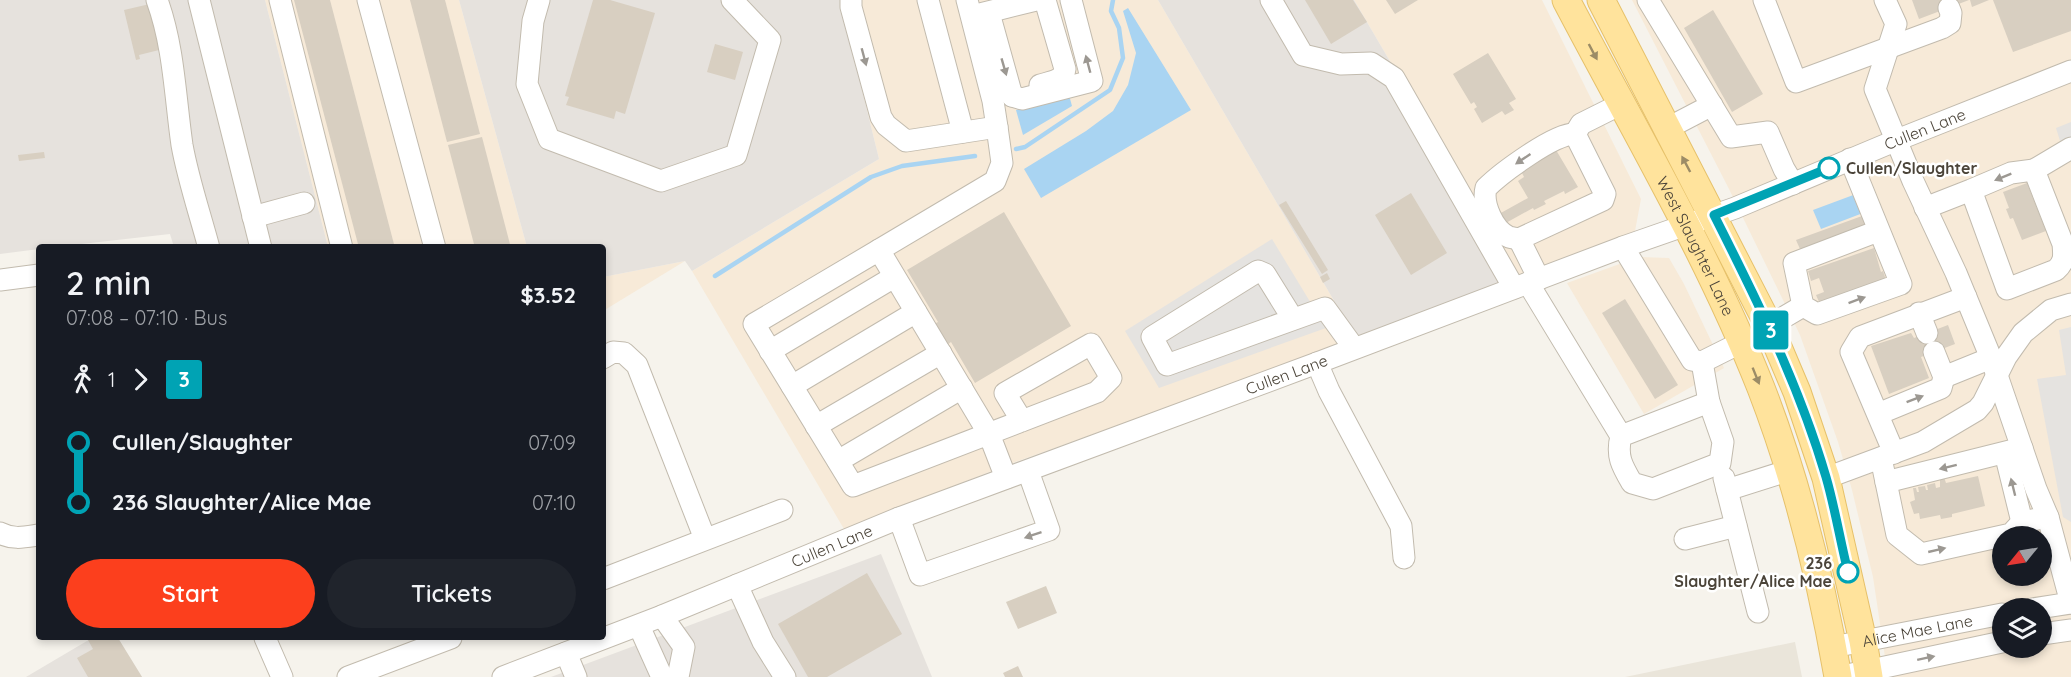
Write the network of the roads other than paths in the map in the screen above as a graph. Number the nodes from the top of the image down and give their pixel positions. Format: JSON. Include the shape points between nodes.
{"nodes":[{"id":1,"x":157,"y":0,"type":"edge"},
{"id":2,"x":199,"y":0,"type":"edge"},
{"id":3,"x":280,"y":0,"type":"edge"},
{"id":4,"x":368,"y":0,"type":"edge"},
{"id":5,"x":539,"y":0,"type":"edge"},
{"id":6,"x":732,"y":0,"type":"edge"},
{"id":7,"x":851,"y":0,"type":"edge"},
{"id":8,"x":928,"y":0,"type":"edge"},
{"id":9,"x":1036,"y":0,"type":"edge"},
{"id":10,"x":1045,"y":0,"type":"edge"},
{"id":11,"x":1071,"y":0,"type":"edge"},
{"id":12,"x":1271,"y":0,"type":"edge"},
{"id":13,"x":1566,"y":0,"type":"edge"},
{"id":14,"x":1601,"y":0,"type":"edge"},
{"id":15,"x":1648,"y":0,"type":"edge"},
{"id":16,"x":1764,"y":0,"type":"edge"},
{"id":17,"x":1885,"y":0,"type":"edge"},
{"id":18,"x":1949,"y":8,"type":"dead end"},
{"id":19,"x":976,"y":10,"type":"edge"},
{"id":20,"x":996,"y":38,"type":"junction"},
{"id":21,"x":1888,"y":50,"type":"junction"},
{"id":22,"x":981,"y":55,"type":"junction"},
{"id":23,"x":2071,"y":71,"type":"edge"},
{"id":24,"x":1002,"y":99,"type":"junction"},
{"id":25,"x":1621,"y":104,"type":"junction"},
{"id":26,"x":1712,"y":105,"type":"junction"},
{"id":27,"x":997,"y":127,"type":"junction"},
{"id":28,"x":1668,"y":128,"type":"junction"},
{"id":29,"x":963,"y":132,"type":"junction"},
{"id":30,"x":1575,"y":134,"type":"junction"},
{"id":31,"x":1897,"y":140,"type":"junction"},
{"id":32,"x":2071,"y":148,"type":"edge"},
{"id":33,"x":1850,"y":159,"type":"junction"},
{"id":34,"x":2031,"y":171,"type":"junction"},
{"id":35,"x":1793,"y":184,"type":"junction"},
{"id":36,"x":1971,"y":190,"type":"junction"},
{"id":37,"x":304,"y":203,"type":"dead end"},
{"id":38,"x":1925,"y":208,"type":"junction"},
{"id":39,"x":1714,"y":215,"type":"junction"},
{"id":40,"x":253,"y":217,"type":"junction"},
{"id":41,"x":1685,"y":225,"type":"junction"},
{"id":42,"x":1878,"y":231,"type":"junction"},
{"id":43,"x":1519,"y":238,"type":"junction"},
{"id":44,"x":208,"y":244,"type":"edge"},
{"id":45,"x":260,"y":244,"type":"edge"},
{"id":46,"x":341,"y":244,"type":"edge"},
{"id":47,"x":434,"y":244,"type":"edge"},
{"id":48,"x":1623,"y":247,"type":"junction"},
{"id":49,"x":879,"y":250,"type":"junction"},
{"id":50,"x":36,"y":275,"type":"edge"},
{"id":51,"x":894,"y":277,"type":"junction"},
{"id":52,"x":0,"y":280,"type":"edge"},
{"id":53,"x":1527,"y":283,"type":"junction"},
{"id":54,"x":1966,"y":297,"type":"junction"},
{"id":55,"x":2071,"y":304,"type":"edge"},
{"id":56,"x":1803,"y":306,"type":"junction"},
{"id":57,"x":916,"y":312,"type":"junction"},
{"id":58,"x":1293,"y":320,"type":"junction"},
{"id":59,"x":1769,"y":326,"type":"junction"},
{"id":60,"x":1927,"y":333,"type":"junction"},
{"id":61,"x":1742,"y":342,"type":"junction"},
{"id":62,"x":1354,"y":348,"type":"junction"},
{"id":63,"x":770,"y":351,"type":"junction"},
{"id":64,"x":940,"y":353,"type":"junction"},
{"id":65,"x":606,"y":356,"type":"edge"},
{"id":66,"x":1702,"y":362,"type":"junction"},
{"id":67,"x":1317,"y":363,"type":"junction"},
{"id":68,"x":1994,"y":367,"type":"junction"},
{"id":69,"x":1944,"y":377,"type":"junction"},
{"id":70,"x":792,"y":386,"type":"junction"},
{"id":71,"x":962,"y":388,"type":"junction"},
{"id":72,"x":1709,"y":402,"type":"junction"},
{"id":73,"x":1878,"y":414,"type":"junction"},
{"id":74,"x":1022,"y":421,"type":"junction"},
{"id":75,"x":816,"y":426,"type":"junction"},
{"id":76,"x":989,"y":434,"type":"junction"},
{"id":77,"x":1620,"y":436,"type":"junction"},
{"id":78,"x":2013,"y":450,"type":"junction"},
{"id":79,"x":1888,"y":455,"type":"junction"},
{"id":80,"x":838,"y":461,"type":"junction"},
{"id":81,"x":1720,"y":463,"type":"junction"},
{"id":82,"x":1790,"y":470,"type":"junction"},
{"id":83,"x":1028,"y":471,"type":"junction"},
{"id":84,"x":1006,"y":478,"type":"junction"},
{"id":85,"x":1826,"y":478,"type":"junction"},
{"id":86,"x":1886,"y":482,"type":"junction"},
{"id":87,"x":1726,"y":490,"type":"junction"},
{"id":88,"x":782,"y":510,"type":"dead end"},
{"id":89,"x":2048,"y":517,"type":"junction"},
{"id":90,"x":899,"y":518,"type":"junction"},
{"id":91,"x":2022,"y":522,"type":"junction"},
{"id":92,"x":1736,"y":526,"type":"junction"},
{"id":93,"x":0,"y":533,"type":"edge"},
{"id":94,"x":36,"y":535,"type":"edge"},
{"id":95,"x":705,"y":539,"type":"junction"},
{"id":96,"x":1685,"y":539,"type":"dead end"},
{"id":97,"x":1404,"y":558,"type":"dead end"},
{"id":98,"x":606,"y":578,"type":"edge"},
{"id":99,"x":737,"y":585,"type":"junction"},
{"id":100,"x":2071,"y":603,"type":"edge"},
{"id":101,"x":2052,"y":606,"type":"edge"},
{"id":102,"x":1758,"y":612,"type":"dead end"},
{"id":103,"x":662,"y":616,"type":"junction"},
{"id":104,"x":1992,"y":616,"type":"edge"},
{"id":105,"x":639,"y":626,"type":"junction"},
{"id":106,"x":2071,"y":630,"type":"edge"},
{"id":107,"x":2052,"y":633,"type":"edge"},
{"id":108,"x":606,"y":638,"type":"edge"},
{"id":109,"x":266,"y":640,"type":"edge"},
{"id":110,"x":447,"y":640,"type":"edge"},
{"id":111,"x":602,"y":640,"type":"edge"},
{"id":112,"x":1863,"y":641,"type":"junction"},
{"id":113,"x":1992,"y":644,"type":"edge"},
{"id":114,"x":1833,"y":647,"type":"junction"},
{"id":115,"x":567,"y":653,"type":"junction"},
{"id":116,"x":1869,"y":673,"type":"edge"},
{"id":117,"x":282,"y":677,"type":"edge"},
{"id":118,"x":348,"y":677,"type":"edge"},
{"id":119,"x":503,"y":677,"type":"edge"},
{"id":120,"x":576,"y":677,"type":"edge"},
{"id":121,"x":662,"y":677,"type":"edge"},
{"id":122,"x":678,"y":677,"type":"edge"},
{"id":123,"x":785,"y":677,"type":"edge"},
{"id":124,"x":1838,"y":677,"type":"edge"}],
"edges":[{"from":1,"to":44,"type":"street","via":[[173,63],[183,147]]},
{"from":2,"to":40,"type":"street"},
{"from":3,"to":46,"type":"street"},
{"from":4,"to":47,"type":"street"},
{"from":5,"to":6,"type":"street","via":[[527,84],[549,139],[661,181],[736,155],[770,40]]},
{"from":7,"to":29,"type":"street","one_way":true,"via":[[886,125],[906,141]]},
{"from":8,"to":29,"type":"street"},
{"from":9,"to":19,"type":"street"},
{"from":10,"to":24,"type":"street","via":[[1064,74],[1060,79]]},
{"from":24,"to":11,"type":"street","one_way":true,"via":[[1022,99],[1092,81]]},
{"from":12,"to":53,"type":"street","via":[[1303,55],[1341,63],[1371,63],[1394,78]]},
{"from":13,"to":25,"type":"main road","name":"West Slaughter Lane","one_way":true},
{"from":14,"to":28,"type":"main road","name":"West Slaughter Lane"},
{"from":15,"to":26,"type":"street"},
{"from":16,"to":21,"type":"street","via":[[1796,82]]},
{"from":17,"to":21,"type":"street","via":[[1896,24]]},
{"from":18,"to":21,"type":"street","via":[[1950,23]]},
{"from":19,"to":20,"type":"street"},
{"from":19,"to":22,"type":"street"},
{"from":20,"to":22,"type":"street"},
{"from":20,"to":24,"type":"street","one_way":true},
{"from":21,"to":31,"type":"street","via":[[1875,89]]},
{"from":22,"to":24,"type":"street"},
{"from":23,"to":31,"type":"street","name":"Cullen Lane"},
{"from":24,"to":27,"type":"street"},
{"from":25,"to":30,"type":"street","via":[[1581,124]]},
{"from":25,"to":41,"type":"main road","name":"West Slaughter Lane"},
{"from":26,"to":28,"type":"street"},
{"from":26,"to":35,"type":"street","via":[[1731,137],[1768,132]]},
{"from":27,"to":29,"type":"street"},
{"from":27,"to":49,"type":"street","via":[[1002,163],[995,181]]},
{"from":39,"to":28,"type":"main road","name":"West Slaughter Lane","one_way":true},
{"from":30,"to":43,"type":"street","via":[[1605,194],[1603,200]]},
{"from":30,"to":43,"type":"street","one_way":true,"via":[[1567,133],[1529,155],[1486,188],[1484,200],[1492,219],[1503,233]]},
{"from":31,"to":33,"type":"street","name":"Cullen Lane"},
{"from":31,"to":38,"type":"street"},
{"from":32,"to":34,"type":"street"},
{"from":33,"to":35,"type":"street","name":"Cullen Lane"},
{"from":33,"to":42,"type":"street"},
{"from":34,"to":36,"type":"street","one_way":true,"via":[[2011,173]]},
{"from":34,"to":36,"type":"street","via":[[2063,244],[2064,257],[2056,270],[2007,289]]},
{"from":35,"to":39,"type":"street","name":"Cullen Lane"},
{"from":36,"to":38,"type":"street"},
{"from":37,"to":40,"type":"street"},
{"from":38,"to":54,"type":"street"},
{"from":39,"to":41,"type":"street","name":"Cullen Lane"},
{"from":39,"to":59,"type":"main road","name":"West Slaughter Lane"},
{"from":40,"to":45,"type":"street"},
{"from":41,"to":48,"type":"street","name":"Cullen Lane"},
{"from":41,"to":61,"type":"main road","name":"West Slaughter Lane"},
{"from":42,"to":56,"type":"street","via":[[1794,264]]},
{"from":56,"to":42,"type":"street","one_way":true,"via":[[1817,314],[1901,284]]},
{"from":43,"to":53,"type":"street"},
{"from":48,"to":53,"type":"street","name":"Cullen Lane"},
{"from":48,"to":66,"type":"street","via":[[1692,360]]},
{"from":49,"to":51,"type":"street"},
{"from":49,"to":63,"type":"street","via":[[754,324]]},
{"from":50,"to":52,"type":"street"},
{"from":51,"to":57,"type":"street"},
{"from":51,"to":63,"type":"street"},
{"from":53,"to":62,"type":"street","name":"Cullen Lane"},
{"from":53,"to":77,"type":"street"},
{"from":54,"to":60,"type":"street"},
{"from":54,"to":68,"type":"street"},
{"from":55,"to":68,"type":"street","via":[[2051,310],[2023,333]]},
{"from":56,"to":59,"type":"street"},
{"from":57,"to":64,"type":"street"},
{"from":57,"to":70,"type":"street"},
{"from":58,"to":58,"type":"street","via":[[1167,364],[1152,337],[1258,271],[1265,274]]},
{"from":58,"to":62,"type":"street","via":[[1325,308]]},
{"from":59,"to":85,"type":"main road","name":"West Slaughter Lane","via":[[1797,392]]},
{"from":60,"to":69,"type":"street"},
{"from":60,"to":73,"type":"street","via":[[1860,337],[1851,352]]},
{"from":61,"to":66,"type":"street"},
{"from":61,"to":82,"type":"main road","name":"West Slaughter Lane","one_way":true},
{"from":62,"to":67,"type":"street","name":"Cullen Lane"},
{"from":63,"to":70,"type":"street"},
{"from":64,"to":71,"type":"street"},
{"from":64,"to":75,"type":"street"},
{"from":65,"to":95,"type":"street","via":[[624,353],[637,366]]},
{"from":66,"to":72,"type":"street"},
{"from":67,"to":83,"type":"street","name":"Cullen Lane"},
{"from":67,"to":97,"type":"street","via":[[1401,526]]},
{"from":68,"to":69,"type":"street"},
{"from":68,"to":78,"type":"street"},
{"from":68,"to":79,"type":"street","via":[[1983,403],[1977,410],[1923,442]]},
{"from":73,"to":69,"type":"street","one_way":true,"via":[[1934,392],[1941,388]]},
{"from":70,"to":75,"type":"street"},
{"from":71,"to":76,"type":"street"},
{"from":71,"to":80,"type":"street"},
{"from":72,"to":77,"type":"street"},
{"from":72,"to":81,"type":"street","via":[[1723,442]]},
{"from":73,"to":79,"type":"street"},
{"from":74,"to":74,"type":"street","via":[[1096,392],[1111,378],[1091,344],[1005,393]]},
{"from":74,"to":76,"type":"street"},
{"from":75,"to":80,"type":"street"},
{"from":76,"to":80,"type":"street","via":[[853,486]]},
{"from":76,"to":84,"type":"street"},
{"from":77,"to":81,"type":"street","via":[[1618,450],[1632,483],[1653,489]]},
{"from":78,"to":86,"type":"street","one_way":true},
{"from":78,"to":89,"type":"street"},
{"from":91,"to":78,"type":"street","one_way":true},
{"from":79,"to":85,"type":"street"},
{"from":79,"to":86,"type":"street"},
{"from":81,"to":87,"type":"street"},
{"from":82,"to":87,"type":"street"},
{"from":82,"to":114,"type":"main road","name":"West Slaughter Lane"},
{"from":83,"to":84,"type":"street","name":"Cullen Lane"},
{"from":83,"to":90,"type":"street","one_way":true,"via":[[1049,530],[920,575]]},
{"from":84,"to":90,"type":"street","name":"Cullen Lane"},
{"from":85,"to":112,"type":"main road","name":"West Slaughter Lane"},
{"from":86,"to":91,"type":"street","one_way":true,"via":[[1897,535],[1921,554],[2011,534]]},
{"from":87,"to":92,"type":"street"},
{"from":88,"to":95,"type":"street"},
{"from":89,"to":91,"type":"street"},
{"from":89,"to":100,"type":"street"},
{"from":90,"to":99,"type":"street","name":"Cullen Lane"},
{"from":92,"to":96,"type":"street"},
{"from":92,"to":102,"type":"street"},
{"from":93,"to":94,"type":"street","via":[[18,538]]},
{"from":95,"to":98,"type":"street"},
{"from":99,"to":103,"type":"street","name":"Cullen Lane"},
{"from":99,"to":123,"type":"street","via":[[763,642]]},
{"from":100,"to":101,"type":"street"},
{"from":103,"to":105,"type":"street","name":"Cullen Lane"},
{"from":103,"to":122,"type":"street","via":[[684,647]]},
{"from":104,"to":112,"type":"street","name":"Alice Mae Lane"},
{"from":105,"to":108,"type":"street","name":"Cullen Lane"},
{"from":105,"to":121,"type":"street"},
{"from":106,"to":107,"type":"street"},
{"from":109,"to":117,"type":"street"},
{"from":110,"to":118,"type":"street"},
{"from":111,"to":115,"type":"street","name":"Cullen Lane"},
{"from":112,"to":114,"type":"street","name":"Alice Mae Lane"},
{"from":112,"to":116,"type":"main road","name":"West Slaughter Lane"},
{"from":116,"to":113,"type":"street","name":"Alice Mae Lane","one_way":true},
{"from":114,"to":124,"type":"main road","name":"West Slaughter Lane"},
{"from":115,"to":119,"type":"street","name":"Cullen Lane"},
{"from":115,"to":120,"type":"street"},
{"from":116,"to":124,"type":"street","name":"Alice Mae Lane"}]}
